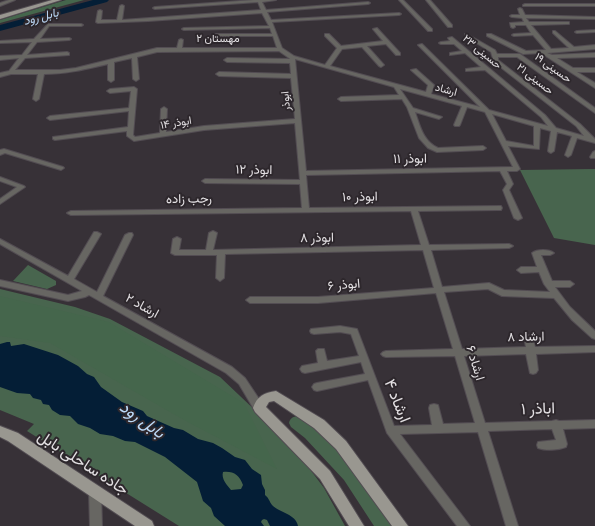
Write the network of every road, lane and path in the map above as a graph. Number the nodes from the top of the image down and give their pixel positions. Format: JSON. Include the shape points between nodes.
{"nodes":[{"id":1,"x":13,"y":0,"type":"edge"},
{"id":2,"x":58,"y":0,"type":"edge"},
{"id":3,"x":274,"y":0,"type":"edge"},
{"id":4,"x":401,"y":0,"type":"edge"},
{"id":5,"x":428,"y":0,"type":"edge"},
{"id":6,"x":258,"y":1,"type":"edge"},
{"id":7,"x":368,"y":3,"type":"dead end"},
{"id":8,"x":1,"y":5,"type":"edge"},
{"id":9,"x":525,"y":5,"type":"dead end"},
{"id":10,"x":595,"y":5,"type":"edge"},
{"id":11,"x":122,"y":6,"type":"dead end"},
{"id":12,"x":155,"y":8,"type":"dead end"},
{"id":13,"x":520,"y":9,"type":"dead end"},
{"id":14,"x":100,"y":11,"type":"dead end"},
{"id":15,"x":264,"y":11,"type":"junction"},
{"id":16,"x":399,"y":14,"type":"dead end"},
{"id":17,"x":512,"y":16,"type":"dead end"},
{"id":18,"x":523,"y":16,"type":"junction"},
{"id":19,"x":0,"y":17,"type":"edge"},
{"id":20,"x":595,"y":18,"type":"edge"},
{"id":21,"x":119,"y":21,"type":"junction"},
{"id":22,"x":527,"y":23,"type":"junction"},
{"id":23,"x":567,"y":23,"type":"dead end"},
{"id":24,"x":271,"y":24,"type":"junction"},
{"id":25,"x":81,"y":25,"type":"dead end"},
{"id":26,"x":450,"y":26,"type":"dead end"},
{"id":27,"x":513,"y":27,"type":"dead end"},
{"id":28,"x":184,"y":30,"type":"dead end"},
{"id":29,"x":376,"y":30,"type":"dead end"},
{"id":30,"x":430,"y":30,"type":"dead end"},
{"id":31,"x":595,"y":31,"type":"edge"},
{"id":32,"x":577,"y":32,"type":"dead end"},
{"id":33,"x":327,"y":34,"type":"dead end"},
{"id":34,"x":534,"y":34,"type":"junction"},
{"id":35,"x":554,"y":34,"type":"dead end"},
{"id":36,"x":214,"y":35,"type":"dead end"},
{"id":37,"x":275,"y":35,"type":"junction"},
{"id":38,"x":489,"y":35,"type":"dead end"},
{"id":39,"x":514,"y":35,"type":"dead end"},
{"id":40,"x":467,"y":36,"type":"dead end"},
{"id":41,"x":69,"y":39,"type":"dead end"},
{"id":42,"x":37,"y":40,"type":"junction"},
{"id":43,"x":181,"y":40,"type":"dead end"},
{"id":44,"x":0,"y":42,"type":"edge"},
{"id":45,"x":387,"y":42,"type":"junction"},
{"id":46,"x":441,"y":44,"type":"dead end"},
{"id":47,"x":363,"y":45,"type":"junction"},
{"id":48,"x":420,"y":45,"type":"dead end"},
{"id":49,"x":340,"y":48,"type":"junction"},
{"id":50,"x":595,"y":48,"type":"edge"},
{"id":51,"x":280,"y":49,"type":"junction"},
{"id":52,"x":572,"y":49,"type":"junction"},
{"id":53,"x":179,"y":50,"type":"junction"},
{"id":54,"x":541,"y":51,"type":"junction"},
{"id":55,"x":550,"y":51,"type":"junction"},
{"id":56,"x":465,"y":52,"type":"junction"},
{"id":57,"x":67,"y":54,"type":"dead end"},
{"id":58,"x":398,"y":54,"type":"dead end"},
{"id":59,"x":452,"y":54,"type":"dead end"},
{"id":60,"x":595,"y":55,"type":"edge"},
{"id":61,"x":24,"y":56,"type":"junction"},
{"id":62,"x":134,"y":56,"type":"junction"},
{"id":63,"x":495,"y":56,"type":"junction"},
{"id":64,"x":0,"y":58,"type":"edge"},
{"id":65,"x":551,"y":58,"type":"junction"},
{"id":66,"x":292,"y":59,"type":"junction"},
{"id":67,"x":227,"y":60,"type":"dead end"},
{"id":68,"x":111,"y":62,"type":"junction"},
{"id":69,"x":380,"y":65,"type":"dead end"},
{"id":70,"x":326,"y":67,"type":"junction"},
{"id":71,"x":485,"y":68,"type":"junction"},
{"id":72,"x":414,"y":70,"type":"dead end"},
{"id":73,"x":468,"y":70,"type":"dead end"},
{"id":74,"x":572,"y":70,"type":"junction"},
{"id":75,"x":595,"y":70,"type":"edge"},
{"id":76,"x":12,"y":72,"type":"junction"},
{"id":77,"x":42,"y":73,"type":"junction"},
{"id":78,"x":219,"y":74,"type":"dead end"},
{"id":79,"x":0,"y":75,"type":"edge"},
{"id":80,"x":293,"y":76,"type":"junction"},
{"id":81,"x":136,"y":79,"type":"dead end"},
{"id":82,"x":111,"y":80,"type":"dead end"},
{"id":83,"x":396,"y":86,"type":"junction"},
{"id":84,"x":595,"y":86,"type":"edge"},
{"id":85,"x":110,"y":91,"type":"dead end"},
{"id":86,"x":428,"y":95,"type":"junction"},
{"id":87,"x":402,"y":97,"type":"junction"},
{"id":88,"x":36,"y":99,"type":"dead end"},
{"id":89,"x":341,"y":99,"type":"dead end"},
{"id":90,"x":465,"y":105,"type":"junction"},
{"id":91,"x":132,"y":109,"type":"junction"},
{"id":92,"x":164,"y":109,"type":"dead end"},
{"id":93,"x":411,"y":109,"type":"junction"},
{"id":94,"x":487,"y":111,"type":"junction"},
{"id":95,"x":595,"y":111,"type":"edge"},
{"id":96,"x":439,"y":117,"type":"dead end"},
{"id":97,"x":50,"y":118,"type":"dead end"},
{"id":98,"x":298,"y":121,"type":"junction"},
{"id":99,"x":457,"y":125,"type":"dead end"},
{"id":100,"x":537,"y":125,"type":"junction"},
{"id":101,"x":130,"y":129,"type":"junction"},
{"id":102,"x":554,"y":130,"type":"junction"},
{"id":103,"x":163,"y":135,"type":"junction"},
{"id":104,"x":574,"y":136,"type":"junction"},
{"id":105,"x":55,"y":138,"type":"dead end"},
{"id":106,"x":593,"y":141,"type":"edge"},
{"id":107,"x":504,"y":143,"type":"junction"},
{"id":108,"x":483,"y":148,"type":"dead end"},
{"id":109,"x":551,"y":151,"type":"dead end"},
{"id":110,"x":0,"y":153,"type":"edge"},
{"id":111,"x":568,"y":155,"type":"dead end"},
{"id":112,"x":61,"y":168,"type":"dead end"},
{"id":113,"x":502,"y":170,"type":"junction"},
{"id":114,"x":303,"y":173,"type":"junction"},
{"id":115,"x":0,"y":179,"type":"edge"},
{"id":116,"x":205,"y":181,"type":"dead end"},
{"id":117,"x":304,"y":182,"type":"junction"},
{"id":118,"x":0,"y":202,"type":"edge"},
{"id":119,"x":498,"y":208,"type":"dead end"},
{"id":120,"x":414,"y":209,"type":"junction"},
{"id":121,"x":306,"y":210,"type":"junction"},
{"id":122,"x":71,"y":213,"type":"dead end"},
{"id":123,"x":518,"y":218,"type":"dead end"},
{"id":124,"x":213,"y":233,"type":"dead end"},
{"id":125,"x":97,"y":234,"type":"dead end"},
{"id":126,"x":129,"y":236,"type":"dead end"},
{"id":127,"x":178,"y":239,"type":"dead end"},
{"id":128,"x":0,"y":241,"type":"edge"},
{"id":129,"x":4,"y":246,"type":"edge"},
{"id":130,"x":509,"y":246,"type":"dead end"},
{"id":131,"x":426,"y":247,"type":"junction"},
{"id":132,"x":209,"y":252,"type":"junction"},
{"id":133,"x":221,"y":252,"type":"junction"},
{"id":134,"x":550,"y":253,"type":"dead end"},
{"id":135,"x":541,"y":269,"type":"junction"},
{"id":136,"x":521,"y":270,"type":"dead end"},
{"id":137,"x":220,"y":278,"type":"dead end"},
{"id":138,"x":70,"y":280,"type":"junction"},
{"id":139,"x":0,"y":283,"type":"edge"},
{"id":140,"x":548,"y":284,"type":"junction"},
{"id":141,"x":570,"y":284,"type":"dead end"},
{"id":142,"x":439,"y":290,"type":"junction"},
{"id":143,"x":89,"y":291,"type":"junction"},
{"id":144,"x":555,"y":295,"type":"junction"},
{"id":145,"x":99,"y":296,"type":"junction"},
{"id":146,"x":250,"y":300,"type":"dead end"},
{"id":147,"x":314,"y":331,"type":"dead end"},
{"id":148,"x":595,"y":336,"type":"edge"},
{"id":149,"x":529,"y":337,"type":"dead end"},
{"id":150,"x":595,"y":349,"type":"edge"},
{"id":151,"x":531,"y":350,"type":"junction"},
{"id":152,"x":321,"y":352,"type":"dead end"},
{"id":153,"x":458,"y":352,"type":"junction"},
{"id":154,"x":386,"y":354,"type":"dead end"},
{"id":155,"x":364,"y":358,"type":"junction"},
{"id":156,"x":323,"y":366,"type":"junction"},
{"id":157,"x":305,"y":369,"type":"dead end"},
{"id":158,"x":533,"y":370,"type":"dead end"},
{"id":159,"x":371,"y":376,"type":"junction"},
{"id":160,"x":317,"y":387,"type":"dead end"},
{"id":161,"x":259,"y":408,"type":"junction"},
{"id":162,"x":434,"y":408,"type":"dead end"},
{"id":163,"x":556,"y":424,"type":"junction"},
{"id":164,"x":595,"y":424,"type":"edge"},
{"id":165,"x":481,"y":426,"type":"junction"},
{"id":166,"x":438,"y":427,"type":"junction"},
{"id":167,"x":391,"y":430,"type":"junction"},
{"id":168,"x":0,"y":431,"type":"edge"},
{"id":169,"x":542,"y":445,"type":"dead end"},
{"id":170,"x":95,"y":491,"type":"junction"},
{"id":171,"x":96,"y":526,"type":"edge"},
{"id":172,"x":147,"y":526,"type":"edge"},
{"id":173,"x":357,"y":526,"type":"edge"},
{"id":174,"x":401,"y":526,"type":"edge"},
{"id":175,"x":464,"y":526,"type":"edge"},
{"id":176,"x":512,"y":526,"type":"edge"}],
"edges":[{"from":1,"to":8,"type":"street"},
{"from":2,"to":19,"type":"main road"},
{"from":3,"to":6,"type":"street"},
{"from":4,"to":30,"type":"street"},
{"from":5,"to":26,"type":"street"},
{"from":6,"to":12,"type":"street"},
{"from":6,"to":15,"type":"street"},
{"from":7,"to":15,"type":"street"},
{"from":9,"to":10,"type":"street"},
{"from":11,"to":21,"type":"street"},
{"from":13,"to":18,"type":"street"},
{"from":14,"to":21,"type":"street","via":[[98,22]]},
{"from":15,"to":21,"type":"street"},
{"from":15,"to":24,"type":"street"},
{"from":16,"to":24,"type":"street"},
{"from":17,"to":18,"type":"street"},
{"from":18,"to":20,"type":"street"},
{"from":18,"to":22,"type":"street"},
{"from":22,"to":23,"type":"street"},
{"from":22,"to":27,"type":"street","via":[[512,24]]},
{"from":22,"to":34,"type":"street"},
{"from":24,"to":28,"type":"street"},
{"from":24,"to":37,"type":"street"},
{"from":25,"to":42,"type":"street","via":[[48,25]]},
{"from":29,"to":45,"type":"street"},
{"from":31,"to":32,"type":"street"},
{"from":33,"to":49,"type":"street"},
{"from":34,"to":39,"type":"street"},
{"from":34,"to":55,"type":"street"},
{"from":35,"to":52,"type":"street"},
{"from":36,"to":37,"type":"street"},
{"from":37,"to":51,"type":"street"},
{"from":38,"to":54,"type":"street","via":[[525,53]]},
{"from":40,"to":63,"type":"street","name":"حسینی ۲۱","via":[[486,46]]},
{"from":41,"to":42,"type":"street"},
{"from":42,"to":44,"type":"street"},
{"from":42,"to":61,"type":"street"},
{"from":43,"to":53,"type":"street"},
{"from":45,"to":47,"type":"street"},
{"from":45,"to":58,"type":"street"},
{"from":46,"to":56,"type":"street","name":"حسینی ۲۳","via":[[452,40]]},
{"from":47,"to":49,"type":"street"},
{"from":47,"to":69,"type":"street"},
{"from":48,"to":94,"type":"street"},
{"from":49,"to":70,"type":"street"},
{"from":50,"to":52,"type":"street"},
{"from":51,"to":53,"type":"street","name":"مهستان ۲"},
{"from":51,"to":66,"type":"street"},
{"from":52,"to":55,"type":"street"},
{"from":53,"to":62,"type":"street","name":"مهستان ۲","via":[[157,50]]},
{"from":54,"to":55,"type":"street"},
{"from":54,"to":65,"type":"street"},
{"from":56,"to":59,"type":"street"},
{"from":56,"to":71,"type":"street","name":"حسینی ۲۳"},
{"from":57,"to":61,"type":"street"},
{"from":60,"to":65,"type":"street"},
{"from":61,"to":64,"type":"street"},
{"from":61,"to":76,"type":"street"},
{"from":62,"to":68,"type":"street","name":"مهستان ۲"},
{"from":62,"to":81,"type":"street"},
{"from":63,"to":95,"type":"street","name":"حسینی ۱۹","via":[[518,55]]},
{"from":63,"to":106,"type":"street","name":"حسینی ۲۱","via":[[496,61],[578,125]]},
{"from":65,"to":74,"type":"street"},
{"from":66,"to":67,"type":"street"},
{"from":66,"to":70,"type":"street","name":"ارشاد"},
{"from":66,"to":80,"type":"street","name":"ابوذر"},
{"from":68,"to":77,"type":"street","name":"مهستان ۲","via":[[76,70]]},
{"from":68,"to":82,"type":"street"},
{"from":70,"to":83,"type":"street","name":"ارشاد"},
{"from":71,"to":73,"type":"street"},
{"from":71,"to":102,"type":"street","name":"حسینی ۲۳","via":[[543,116]]},
{"from":72,"to":86,"type":"street","via":[[431,85]]},
{"from":74,"to":75,"type":"street"},
{"from":74,"to":84,"type":"street"},
{"from":76,"to":77,"type":"street","name":"مهستان ۲"},
{"from":76,"to":79,"type":"street","name":"مهستان ۲"},
{"from":77,"to":88,"type":"street"},
{"from":78,"to":80,"type":"street"},
{"from":80,"to":98,"type":"street","name":"ابوذر"},
{"from":83,"to":86,"type":"street","name":"ارشاد"},
{"from":83,"to":87,"type":"street"},
{"from":85,"to":91,"type":"street","via":[[134,89]]},
{"from":86,"to":90,"type":"street","name":"ارشاد"},
{"from":87,"to":89,"type":"street"},
{"from":87,"to":93,"type":"street"},
{"from":90,"to":94,"type":"street","name":"ارشاد"},
{"from":90,"to":99,"type":"street"},
{"from":91,"to":97,"type":"street"},
{"from":91,"to":101,"type":"street"},
{"from":92,"to":103,"type":"street"},
{"from":93,"to":96,"type":"street"},
{"from":93,"to":108,"type":"street","via":[[421,138],[431,148]]},
{"from":94,"to":100,"type":"street","name":"ارشاد"},
{"from":94,"to":107,"type":"street"},
{"from":98,"to":103,"type":"street","name":"ابوذر ۱۴","via":[[204,128]]},
{"from":98,"to":114,"type":"street","name":"ابوذر"},
{"from":100,"to":102,"type":"street","name":"ارشاد"},
{"from":100,"to":107,"type":"street","via":[[536,148]]},
{"from":101,"to":103,"type":"street","name":"ابوذر ۱۴","via":[[130,136],[134,139]]},
{"from":101,"to":105,"type":"street","via":[[90,131]]},
{"from":102,"to":104,"type":"street","name":"ارشاد"},
{"from":102,"to":109,"type":"street"},
{"from":104,"to":106,"type":"street","name":"ارشاد"},
{"from":104,"to":111,"type":"street"},
{"from":107,"to":113,"type":"street","name":"ابوذر ۱۱","via":[[517,169]]},
{"from":110,"to":112,"type":"street","via":[[4,151]]},
{"from":113,"to":114,"type":"street","name":"ابوذر ۱۱"},
{"from":113,"to":123,"type":"street","via":[[510,184],[506,190]]},
{"from":114,"to":117,"type":"street","name":"ابوذر"},
{"from":115,"to":118,"type":"street","via":[[22,187]]},
{"from":116,"to":117,"type":"street","name":"ابوذر ۱۲"},
{"from":117,"to":121,"type":"street","name":"ابوذر"},
{"from":119,"to":120,"type":"street","name":"ابوذر ۱۰"},
{"from":120,"to":121,"type":"street","name":"ابوذر ۱۰"},
{"from":120,"to":131,"type":"street","name":"ارشاد ۶"},
{"from":121,"to":122,"type":"street","name":"رجب زاده"},
{"from":124,"to":132,"type":"street"},
{"from":125,"to":138,"type":"street"},
{"from":126,"to":145,"type":"street"},
{"from":127,"to":132,"type":"street","name":"ابوذر ۸","via":[[175,253]]},
{"from":128,"to":129,"type":"street","name":"ارشاد ۲"},
{"from":129,"to":138,"type":"street","name":"ارشاد ۲"},
{"from":130,"to":131,"type":"street","name":"ابوذر ۸"},
{"from":131,"to":133,"type":"street","name":"ابوذر ۸"},
{"from":131,"to":142,"type":"street","name":"ارشاد ۶"},
{"from":132,"to":133,"type":"street","name":"ابوذر ۸"},
{"from":133,"to":137,"type":"street"},
{"from":134,"to":135,"type":"street","via":[[536,253]]},
{"from":135,"to":136,"type":"street"},
{"from":135,"to":140,"type":"street"},
{"from":138,"to":143,"type":"street","name":"ارشاد ۲"},
{"from":139,"to":143,"type":"street","via":[[68,298],[82,296]]},
{"from":140,"to":141,"type":"street"},
{"from":140,"to":144,"type":"street"},
{"from":142,"to":144,"type":"street","name":"ابوذر ۶","via":[[489,286],[502,293]]},
{"from":142,"to":146,"type":"street","name":"ابوذر ۶","via":[[318,300]]},
{"from":142,"to":153,"type":"street","name":"ارشاد ۶"},
{"from":143,"to":145,"type":"street","name":"ارشاد ۲"},
{"from":144,"to":148,"type":"street"},
{"from":145,"to":161,"type":"street","name":"ارشاد ۲","via":[[230,370],[242,381]]},
{"from":147,"to":155,"type":"street","name":"ارشاد ۴","via":[[354,331]]},
{"from":149,"to":151,"type":"street"},
{"from":150,"to":151,"type":"street","name":"ارشاد ۸"},
{"from":151,"to":153,"type":"street","name":"ارشاد ۸"},
{"from":151,"to":158,"type":"street"},
{"from":152,"to":156,"type":"street"},
{"from":153,"to":154,"type":"street","name":"ارشاد ۸"},
{"from":153,"to":165,"type":"street","name":"ارشاد ۶"},
{"from":155,"to":156,"type":"street"},
{"from":155,"to":159,"type":"street","name":"ارشاد ۴"},
{"from":156,"to":157,"type":"street"},
{"from":159,"to":160,"type":"street"},
{"from":159,"to":167,"type":"street","name":"ارشاد ۴"},
{"from":161,"to":173,"type":"main road","via":[[324,475]]},
{"from":161,"to":174,"type":"main road","via":[[267,397],[276,396],[319,424],[341,445]]},
{"from":162,"to":166,"type":"street"},
{"from":163,"to":164,"type":"street","name":"اباذر ۱"},
{"from":163,"to":165,"type":"street","name":"اباذر ۱"},
{"from":163,"to":169,"type":"street","via":[[562,444]]},
{"from":165,"to":166,"type":"street","name":"اباذر ۱"},
{"from":165,"to":176,"type":"street","name":"ارشاد ۶"},
{"from":166,"to":167,"type":"street","name":"اباذر ۱"},
{"from":167,"to":175,"type":"street","name":"ارشاد ۴"},
{"from":168,"to":170,"type":"main road","name":"جاده ساحلی بابل"},
{"from":170,"to":171,"type":"street"},
{"from":170,"to":172,"type":"main road","name":"جاده ساحلی بابل"}]}
